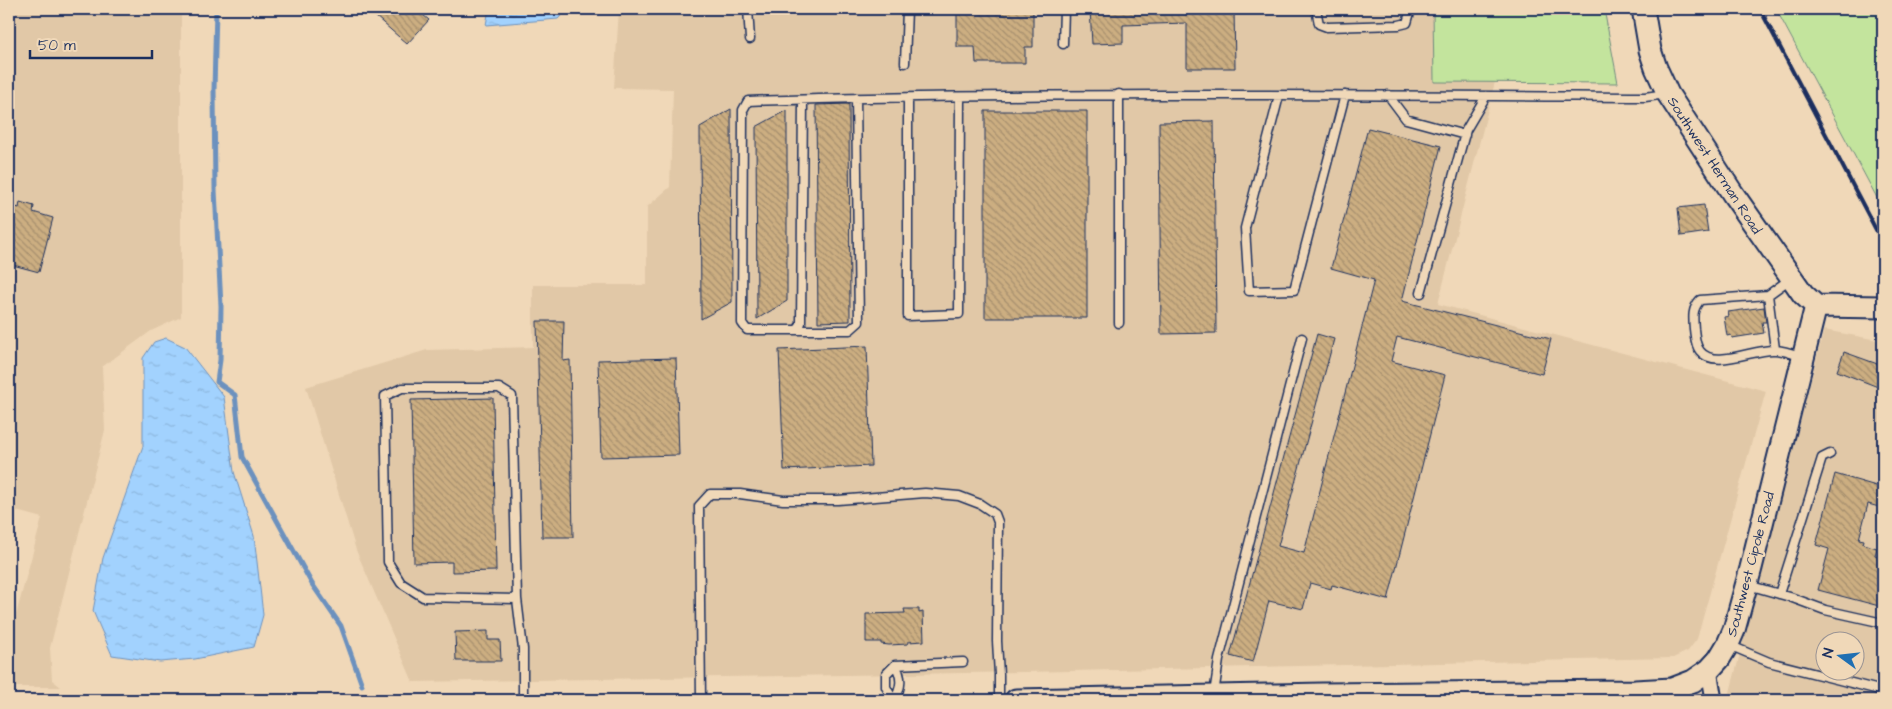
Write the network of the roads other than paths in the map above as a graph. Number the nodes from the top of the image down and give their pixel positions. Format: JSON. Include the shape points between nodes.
{"nodes":[{"id":1,"x":748,"y":9,"type":"edge"},
{"id":2,"x":907,"y":9,"type":"edge"},
{"id":3,"x":1064,"y":9,"type":"edge"},
{"id":4,"x":1316,"y":9,"type":"edge"},
{"id":5,"x":1410,"y":9,"type":"edge"},
{"id":6,"x":1643,"y":9,"type":"edge"},
{"id":7,"x":750,"y":39,"type":"dead end"},
{"id":8,"x":1063,"y":44,"type":"dead end"},
{"id":9,"x":905,"y":64,"type":"dead end"},
{"id":10,"x":1119,"y":94,"type":"junction"},
{"id":11,"x":1668,"y":94,"type":"junction"},
{"id":12,"x":1345,"y":95,"type":"junction"},
{"id":13,"x":1388,"y":95,"type":"junction"},
{"id":14,"x":1279,"y":96,"type":"junction"},
{"id":15,"x":1486,"y":96,"type":"junction"},
{"id":16,"x":960,"y":97,"type":"junction"},
{"id":17,"x":856,"y":98,"type":"junction"},
{"id":18,"x":908,"y":98,"type":"junction"},
{"id":19,"x":803,"y":100,"type":"junction"},
{"id":20,"x":1465,"y":135,"type":"junction"},
{"id":21,"x":1792,"y":278,"type":"junction"},
{"id":22,"x":1421,"y":293,"type":"dead end"},
{"id":23,"x":1768,"y":295,"type":"junction"},
{"id":24,"x":1816,"y":306,"type":"junction"},
{"id":25,"x":1883,"y":308,"type":"edge"},
{"id":26,"x":1119,"y":323,"type":"dead end"},
{"id":27,"x":798,"y":330,"type":"junction"},
{"id":28,"x":1302,"y":338,"type":"dead end"},
{"id":29,"x":1775,"y":349,"type":"junction"},
{"id":30,"x":1803,"y":357,"type":"junction"},
{"id":31,"x":1830,"y":454,"type":"dead end"},
{"id":32,"x":1746,"y":584,"type":"junction"},
{"id":33,"x":1779,"y":594,"type":"junction"},
{"id":34,"x":517,"y":600,"type":"junction"},
{"id":35,"x":1883,"y":624,"type":"edge"},
{"id":36,"x":1728,"y":644,"type":"junction"},
{"id":37,"x":963,"y":662,"type":"dead end"},
{"id":38,"x":895,"y":665,"type":"junction"},
{"id":39,"x":1709,"y":670,"type":"junction"},
{"id":40,"x":1883,"y":691,"type":"edge"},
{"id":41,"x":1213,"y":696,"type":"junction"},
{"id":42,"x":1458,"y":696,"type":"edge"},
{"id":43,"x":524,"y":700,"type":"edge"},
{"id":44,"x":701,"y":700,"type":"edge"},
{"id":45,"x":894,"y":700,"type":"edge"},
{"id":46,"x":999,"y":700,"type":"edge"},
{"id":47,"x":1016,"y":700,"type":"edge"},
{"id":48,"x":1102,"y":700,"type":"edge"},
{"id":49,"x":1714,"y":700,"type":"edge"}],
"edges":[{"from":1,"to":7,"type":"lane"},
{"from":2,"to":9,"type":"lane"},
{"from":3,"to":8,"type":"lane"},
{"from":4,"to":5,"type":"lane","via":[[1319,24],[1327,27],[1399,25],[1407,23]]},
{"from":6,"to":11,"type":"street","name":"Southwest Herman Road","via":[[1650,50]]},
{"from":10,"to":14,"type":"lane"},
{"from":10,"to":16,"type":"lane"},
{"from":10,"to":26,"type":"lane"},
{"from":11,"to":15,"type":"lane","via":[[1645,97]]},
{"from":11,"to":21,"type":"street","name":"Southwest Herman Road"},
{"from":12,"to":13,"type":"lane"},
{"from":12,"to":14,"type":"lane"},
{"from":12,"to":14,"type":"lane","via":[[1294,290],[1249,291],[1245,228]]},
{"from":13,"to":15,"type":"lane"},
{"from":13,"to":20,"type":"lane","via":[[1406,120]]},
{"from":15,"to":20,"type":"lane"},
{"from":16,"to":18,"type":"lane"},
{"from":16,"to":18,"type":"lane","via":[[959,314],[908,316]]},
{"from":17,"to":18,"type":"lane"},
{"from":17,"to":19,"type":"lane"},
{"from":17,"to":27,"type":"lane","via":[[859,322],[850,330]]},
{"from":19,"to":27,"type":"lane","via":[[801,323]]},
{"from":19,"to":27,"type":"lane","via":[[748,101],[743,110],[742,323],[747,330]]},
{"from":20,"to":22,"type":"lane"},
{"from":21,"to":23,"type":"lane"},
{"from":21,"to":24,"type":"street","name":"Southwest Herman Road"},
{"from":23,"to":29,"type":"lane"},
{"from":23,"to":29,"type":"lane","via":[[1700,300],[1692,314],[1696,343],[1700,352],[1708,357],[1720,359]]},
{"from":24,"to":25,"type":"street"},
{"from":24,"to":30,"type":"street","name":"Southwest Cipole Road"},
{"from":28,"to":41,"type":"lane","via":[[1219,660]]},
{"from":29,"to":30,"type":"lane"},
{"from":30,"to":32,"type":"street","name":"Southwest Cipole Road"},
{"from":31,"to":33,"type":"lane","via":[[1822,458]]},
{"from":32,"to":33,"type":"lane"},
{"from":32,"to":36,"type":"street","name":"Southwest Cipole Road"},
{"from":33,"to":35,"type":"lane","via":[[1825,610]]},
{"from":34,"to":34,"type":"lane","via":[[512,396],[499,388],[402,388],[385,396],[388,562],[401,583],[423,597]]},
{"from":34,"to":43,"type":"lane"},
{"from":36,"to":39,"type":"street","name":"Southwest Cipole Road"},
{"from":36,"to":40,"type":"lane","via":[[1769,662]]},
{"from":37,"to":38,"type":"lane"},
{"from":38,"to":45,"type":"lane","via":[[901,673],[901,686]]},
{"from":38,"to":45,"type":"lane","via":[[886,674],[886,687]]},
{"from":39,"to":42,"type":"street","name":"Southwest Cipole Road","via":[[1672,689]]},
{"from":39,"to":49,"type":"street"},
{"from":41,"to":42,"type":"street","name":"Southwest Cipole Road"},
{"from":41,"to":48,"type":"street","name":"Southwest Cipole Road"},
{"from":44,"to":46,"type":"lane","via":[[699,506],[710,494],[783,500],[838,500],[925,493],[959,496],[980,504],[995,514],[998,522]]},
{"from":47,"to":48,"type":"street","name":"Southwest Cipole Road"}]}
